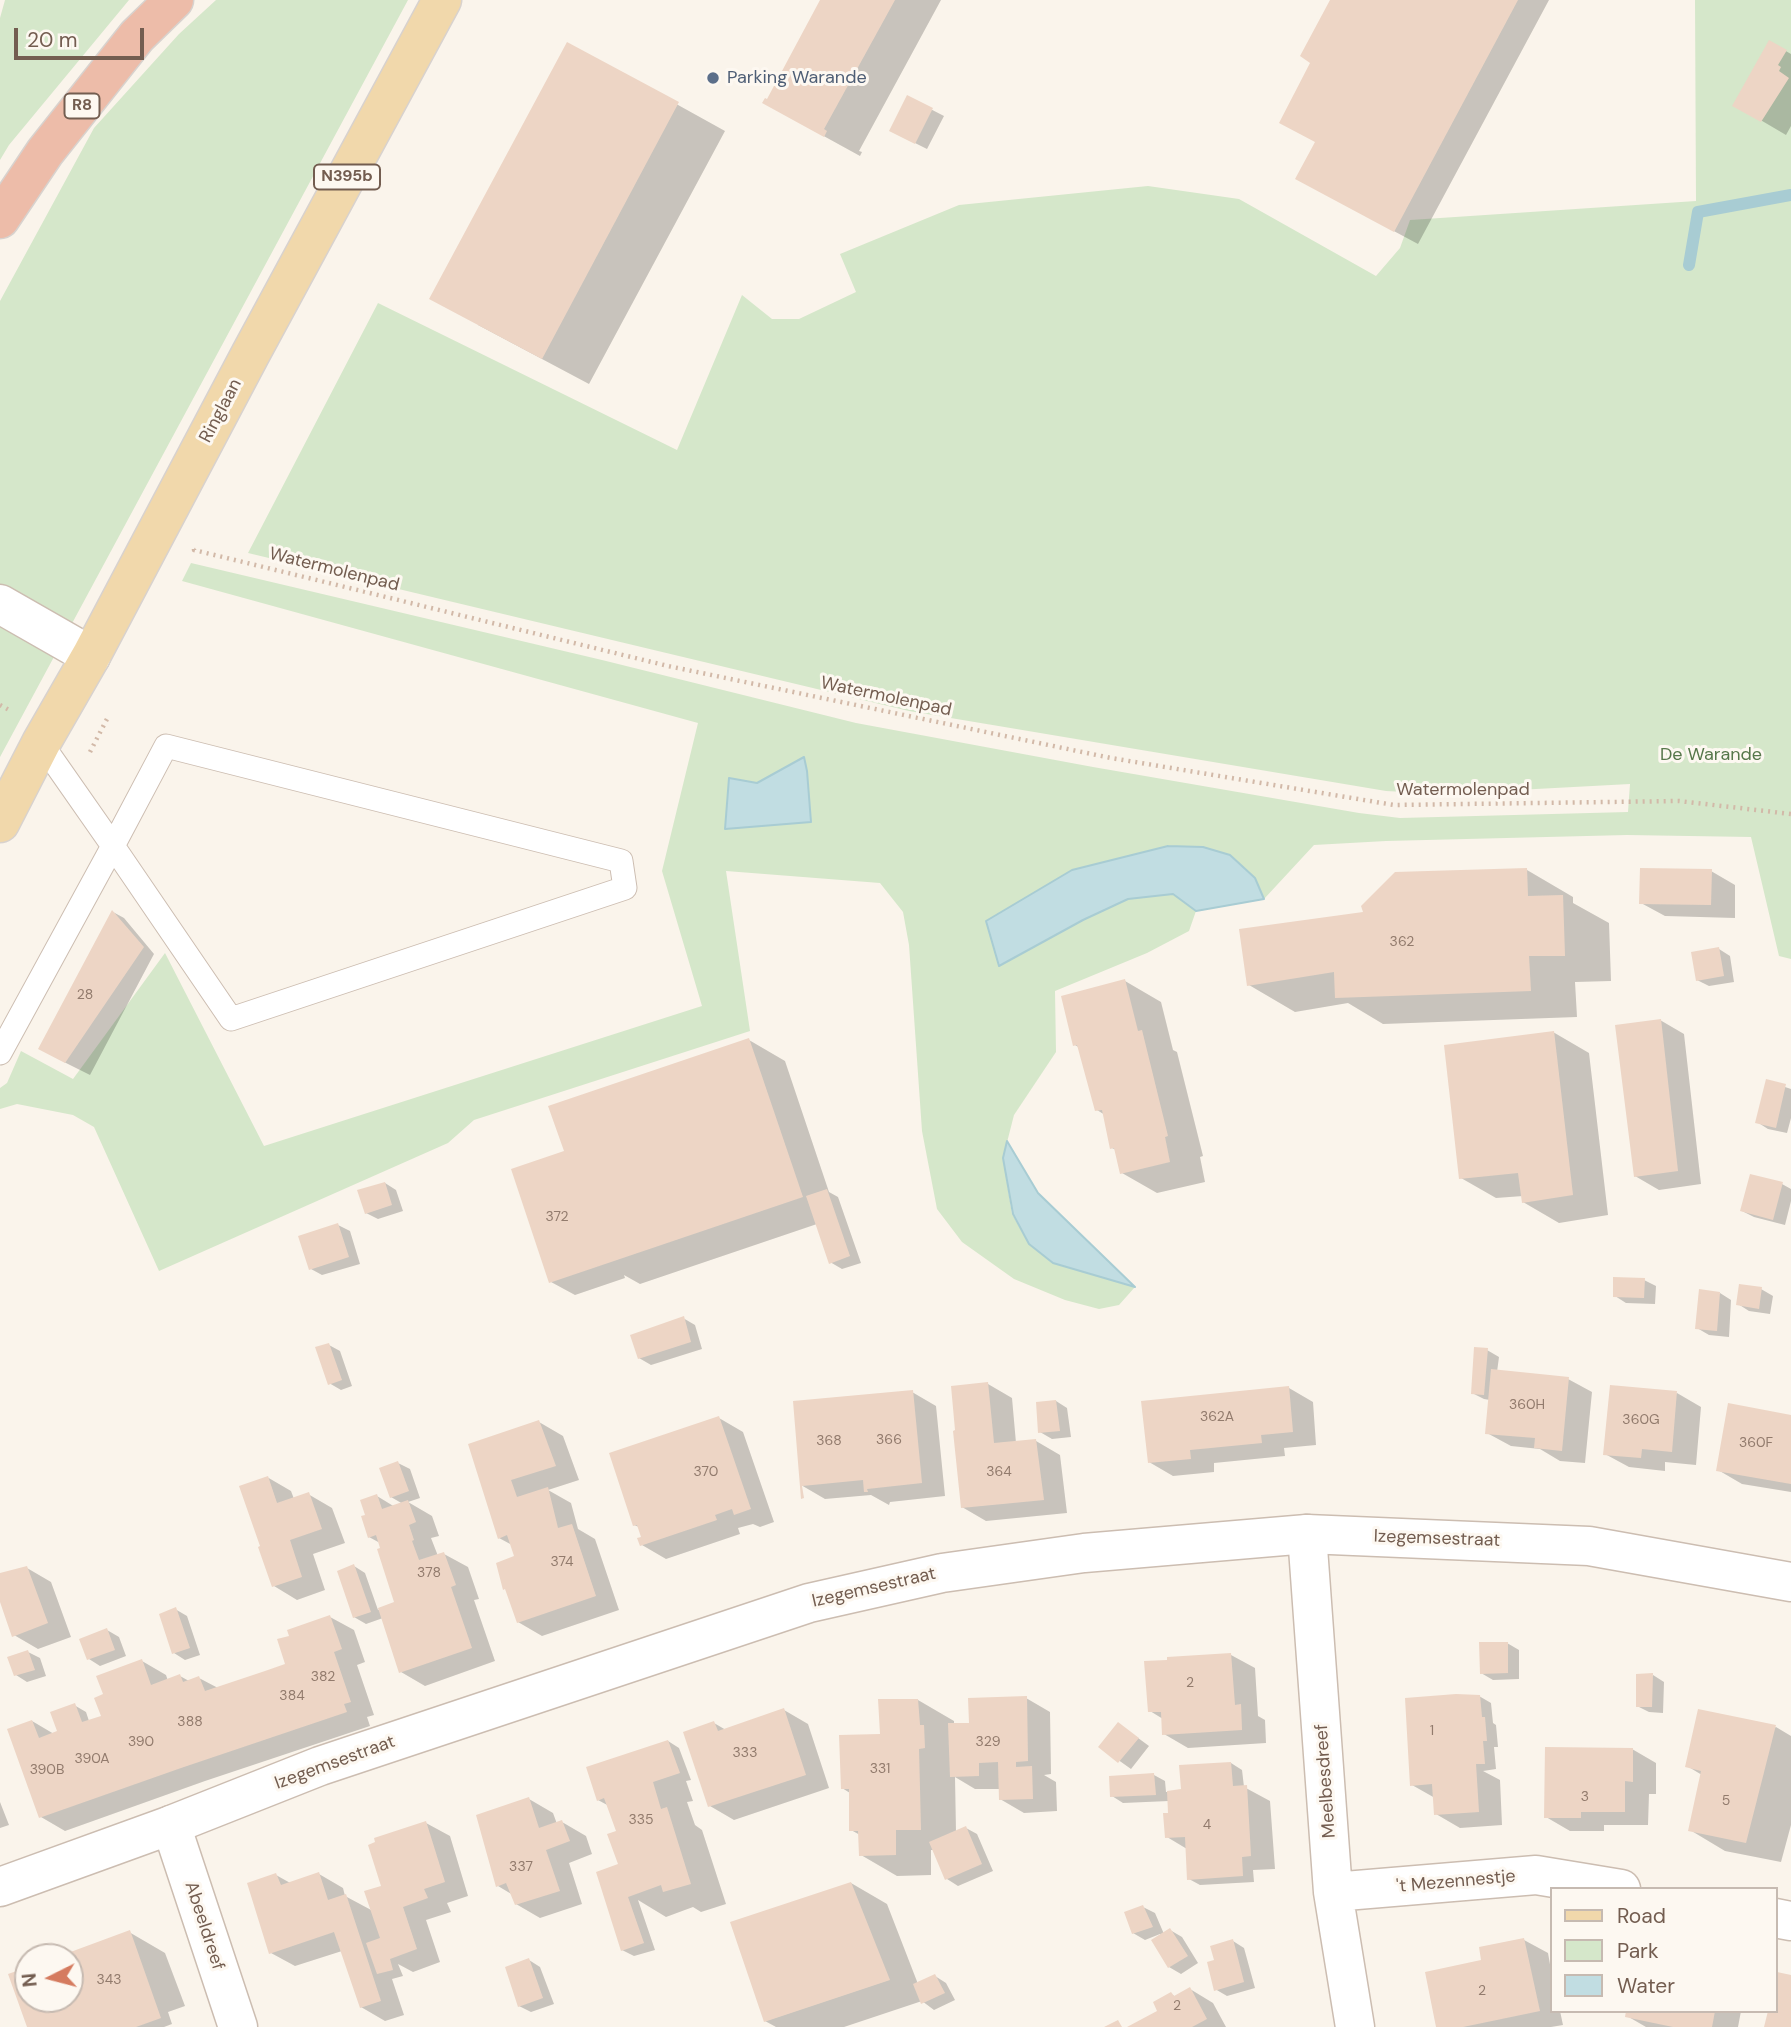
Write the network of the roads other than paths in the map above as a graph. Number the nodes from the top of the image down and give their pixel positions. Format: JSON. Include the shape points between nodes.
{"nodes":[{"id":1,"x":174,"y":0,"type":"edge"},
{"id":2,"x":442,"y":0,"type":"edge"},
{"id":3,"x":0,"y":219,"type":"edge"},
{"id":4,"x":0,"y":604,"type":"edge"},
{"id":5,"x":92,"y":656,"type":"junction"},
{"id":6,"x":41,"y":743,"type":"junction"},
{"id":7,"x":0,"y":823,"type":"edge"},
{"id":8,"x":113,"y":846,"type":"junction"},
{"id":9,"x":0,"y":1053,"type":"edge"},
{"id":10,"x":1307,"y":1534,"type":"junction"},
{"id":11,"x":1791,"y":1582,"type":"edge"},
{"id":12,"x":171,"y":1825,"type":"junction"},
{"id":13,"x":0,"y":1887,"type":"edge"},
{"id":14,"x":1609,"y":1887,"type":"edge"},
{"id":15,"x":1334,"y":1892,"type":"junction"},
{"id":16,"x":238,"y":2027,"type":"edge"},
{"id":17,"x":1356,"y":2027,"type":"edge"}],
"edges":[{"from":1,"to":3,"type":"highway","number":"R8","via":[[137,36],[45,152]]},
{"from":2,"to":5,"type":"main road","name":"Ringlaan","number":"N395b"},
{"from":4,"to":5,"type":"street"},
{"from":5,"to":6,"type":"main road","name":"Ringlaan","number":"N395b"},
{"from":6,"to":7,"type":"main road","name":"Ringlaan","number":"N395b"},
{"from":6,"to":8,"type":"lane"},
{"from":8,"to":8,"type":"lane","via":[[230,1019],[625,888],[621,861],[166,746]]},
{"from":8,"to":9,"type":"lane"},
{"from":10,"to":11,"type":"street","name":"Izegemsestraat","via":[[1589,1546]]},
{"from":10,"to":12,"type":"street","name":"Izegemsestraat","via":[[1084,1553],[942,1573],[809,1602],[320,1766]]},
{"from":10,"to":15,"type":"street","name":"Meelbesdreef"},
{"from":12,"to":13,"type":"street","name":"Izegemsestraat"},
{"from":12,"to":16,"type":"street","name":"Abeeldreef"},
{"from":14,"to":15,"type":"street","name":"'t Mezennestje","via":[[1536,1875]]},
{"from":15,"to":17,"type":"street","name":"Meelbesdreef"}]}
